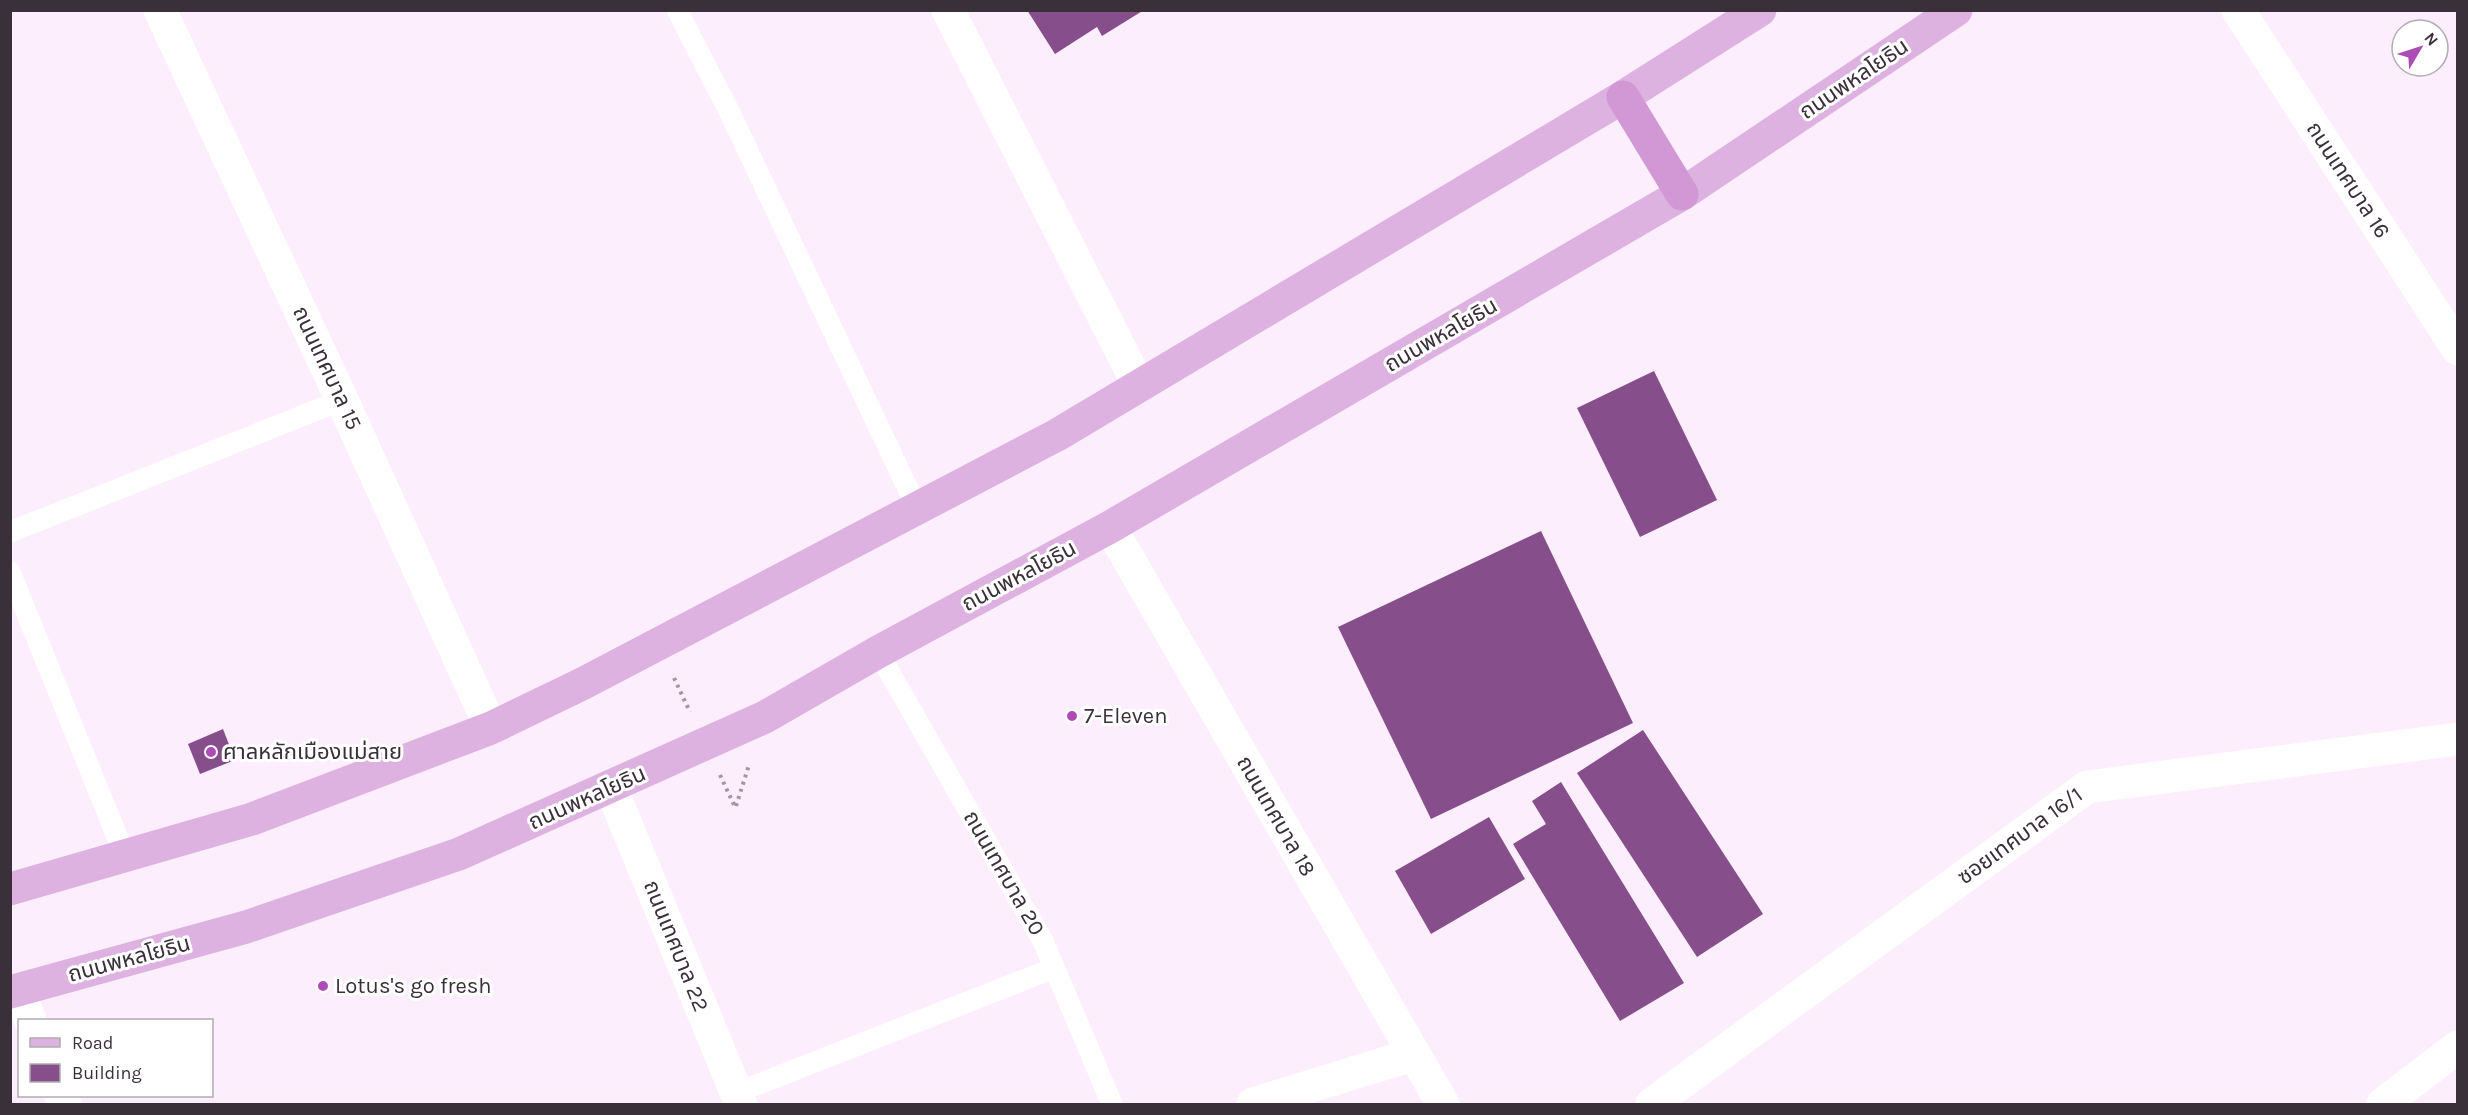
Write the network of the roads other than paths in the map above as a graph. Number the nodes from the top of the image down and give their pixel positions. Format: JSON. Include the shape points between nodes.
{"nodes":[{"id":1,"x":160,"y":10,"type":"edge"},
{"id":2,"x":677,"y":10,"type":"edge"},
{"id":3,"x":948,"y":10,"type":"edge"},
{"id":4,"x":1760,"y":10,"type":"edge"},
{"id":5,"x":1956,"y":10,"type":"edge"},
{"id":6,"x":2238,"y":10,"type":"edge"},
{"id":7,"x":1623,"y":97,"type":"junction"},
{"id":8,"x":1682,"y":194,"type":"junction"},
{"id":9,"x":2457,"y":349,"type":"edge"},
{"id":10,"x":1139,"y":386,"type":"junction"},
{"id":11,"x":342,"y":400,"type":"junction"},
{"id":12,"x":916,"y":508,"type":"junction"},
{"id":13,"x":1110,"y":527,"type":"junction"},
{"id":14,"x":10,"y":532,"type":"edge"},
{"id":15,"x":10,"y":572,"type":"edge"},
{"id":16,"x":878,"y":652,"type":"junction"},
{"id":17,"x":491,"y":728,"type":"junction"},
{"id":18,"x":2457,"y":739,"type":"edge"},
{"id":19,"x":611,"y":788,"type":"junction"},
{"id":20,"x":125,"y":856,"type":"junction"},
{"id":21,"x":10,"y":889,"type":"edge"},
{"id":22,"x":1054,"y":968,"type":"junction"},
{"id":23,"x":14,"y":991,"type":"edge"},
{"id":24,"x":29,"y":1019,"type":"edge"},
{"id":25,"x":2457,"y":1047,"type":"edge"},
{"id":26,"x":1412,"y":1054,"type":"junction"},
{"id":27,"x":738,"y":1099,"type":"edge"},
{"id":28,"x":1112,"y":1104,"type":"edge"},
{"id":29,"x":1253,"y":1104,"type":"edge"},
{"id":30,"x":1443,"y":1104,"type":"edge"},
{"id":31,"x":1652,"y":1104,"type":"edge"},
{"id":32,"x":2383,"y":1104,"type":"edge"}],
"edges":[{"from":1,"to":11,"type":"street","name":"ถนนเทศบาล 15"},
{"from":2,"to":12,"type":"lane","via":[[729,111]]},
{"from":3,"to":10,"type":"street"},
{"from":4,"to":7,"type":"main road"},
{"from":5,"to":8,"type":"main road","name":"ถนนพหลโยธิน"},
{"from":6,"to":9,"type":"street","name":"ถนนเทศบาล 16"},
{"from":7,"to":8,"type":"highway"},
{"from":7,"to":10,"type":"main road"},
{"from":8,"to":13,"type":"main road","name":"ถนนพหลโยธิน"},
{"from":10,"to":12,"type":"main road","via":[[1057,435]]},
{"from":11,"to":14,"type":"lane"},
{"from":11,"to":17,"type":"street","name":"ถนนเทศบาล 15"},
{"from":12,"to":17,"type":"main road"},
{"from":13,"to":16,"type":"main road","name":"ถนนพหลโยธิน"},
{"from":13,"to":26,"type":"street","name":"ถนนเทศบาล 18"},
{"from":15,"to":20,"type":"lane"},
{"from":16,"to":19,"type":"main road","name":"ถนนพหลโยธิน","via":[[765,717]]},
{"from":16,"to":22,"type":"lane","name":"ถนนเทศบาล 20","via":[[1043,940]]},
{"from":17,"to":20,"type":"main road","via":[[252,819]]},
{"from":18,"to":31,"type":"street","name":"ซอยเทศบาล 16/1","via":[[2087,787]]},
{"from":19,"to":23,"type":"main road","name":"ถนนพหลโยธิน","via":[[459,854],[269,920]]},
{"from":19,"to":27,"type":"street","name":"ถนนเทศบาล 22"},
{"from":20,"to":21,"type":"main road"},
{"from":22,"to":27,"type":"lane"},
{"from":22,"to":28,"type":"lane","name":"ถนนเทศบาล 20"},
{"from":23,"to":24,"type":"street"},
{"from":25,"to":32,"type":"street"},
{"from":26,"to":29,"type":"street"},
{"from":26,"to":30,"type":"street","name":"ถนนเทศบาล 18"}]}
